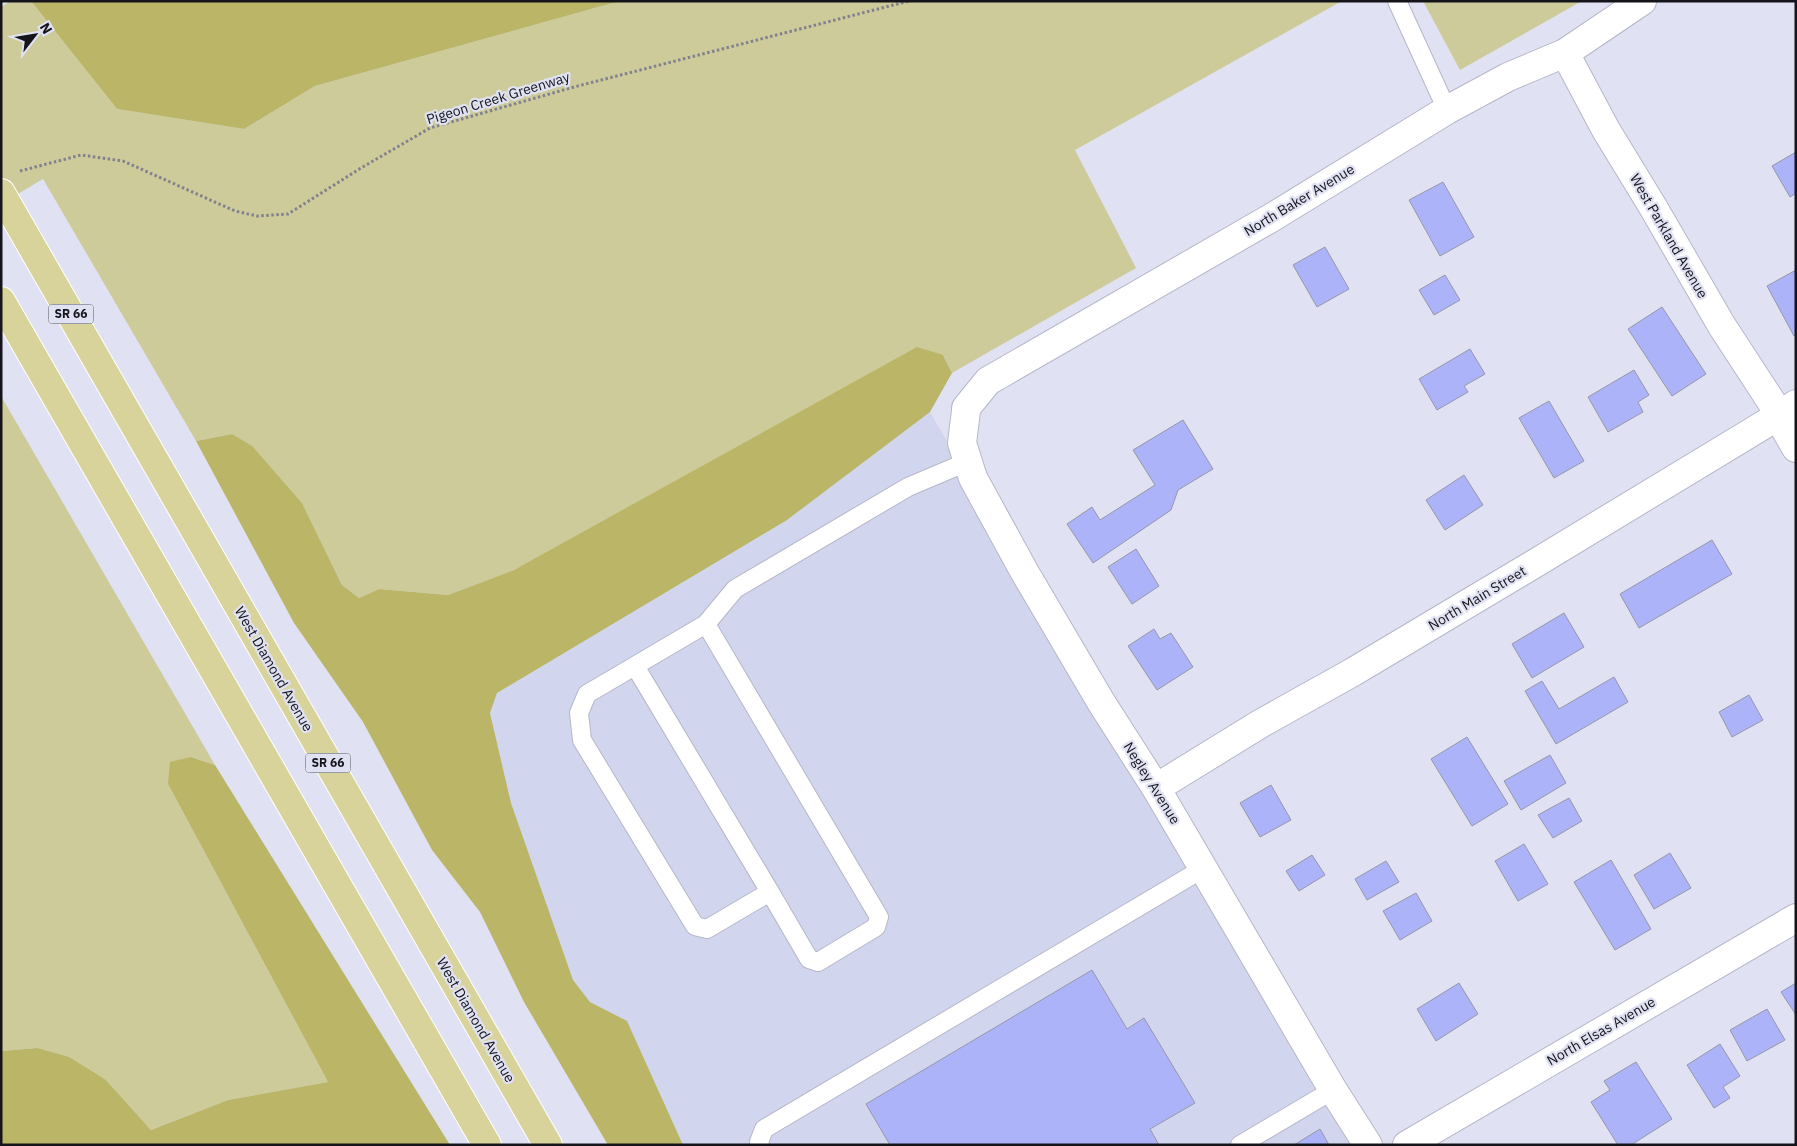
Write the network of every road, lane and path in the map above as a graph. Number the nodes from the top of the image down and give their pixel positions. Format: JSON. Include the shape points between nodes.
{"nodes":[{"id":1,"x":909,"y":1,"type":"edge"},
{"id":2,"x":1397,"y":1,"type":"edge"},
{"id":3,"x":1642,"y":1,"type":"edge"},
{"id":4,"x":1564,"y":53,"type":"junction"},
{"id":5,"x":1447,"y":110,"type":"junction"},
{"id":6,"x":8,"y":183,"type":"edge"},
{"id":7,"x":1,"y":301,"type":"edge"},
{"id":8,"x":1788,"y":410,"type":"edge"},
{"id":9,"x":966,"y":411,"type":"joint"},
{"id":10,"x":1796,"y":448,"type":"edge"},
{"id":11,"x":966,"y":462,"type":"junction"},
{"id":12,"x":706,"y":624,"type":"junction"},
{"id":13,"x":635,"y":666,"type":"junction"},
{"id":14,"x":1156,"y":788,"type":"junction"},
{"id":15,"x":1204,"y":868,"type":"junction"},
{"id":16,"x":770,"y":892,"type":"junction"},
{"id":17,"x":1796,"y":918,"type":"edge"},
{"id":18,"x":1333,"y":1090,"type":"junction"},
{"id":19,"x":548,"y":1144,"type":"edge"},
{"id":20,"x":486,"y":1145,"type":"edge"},
{"id":21,"x":760,"y":1145,"type":"edge"},
{"id":22,"x":1240,"y":1145,"type":"edge"},
{"id":23,"x":1368,"y":1145,"type":"edge"},
{"id":24,"x":1407,"y":1145,"type":"edge"}],
"edges":[{"from":1,"to":6,"type":"path","name":"Pigeon Creek Greenway","via":[[574,87],[430,128],[288,214],[257,216],[235,211],[123,161],[81,155],[23,169]]},
{"from":2,"to":5,"type":"lane"},
{"from":3,"to":4,"type":"street","name":"North Baker Avenue"},
{"from":4,"to":5,"type":"street","name":"North Baker Avenue","via":[[1508,77]]},
{"from":4,"to":8,"type":"street","name":"West Parkland Avenue","via":[[1722,326]]},
{"from":5,"to":9,"type":"street","name":"North Baker Avenue","via":[[1271,218],[988,381]]},
{"from":6,"to":19,"type":"main road","name":"West Diamond Avenue","number":"SR 66","via":[[32,247]]},
{"from":7,"to":20,"type":"main road"},
{"from":8,"to":10,"type":"street","name":"West Parkland Avenue","via":[[1785,429]]},
{"from":8,"to":14,"type":"street","name":"North Main Street"},
{"from":9,"to":11,"type":"street","name":"Negley Avenue","via":[[962,444]]},
{"from":11,"to":12,"type":"lane","via":[[908,487],[735,589]]},
{"from":11,"to":14,"type":"street","name":"Negley Avenue","via":[[1024,571]]},
{"from":12,"to":13,"type":"lane"},
{"from":12,"to":16,"type":"lane","via":[[879,917],[876,927],[818,962],[808,960]]},
{"from":13,"to":16,"type":"lane"},
{"from":13,"to":16,"type":"lane","via":[[587,694],[579,713],[582,740],[695,926],[707,929]]},
{"from":14,"to":15,"type":"street","name":"Negley Avenue"},
{"from":15,"to":18,"type":"street","name":"Negley Avenue"},
{"from":15,"to":21,"type":"lane","via":[[764,1128]]},
{"from":17,"to":24,"type":"street","name":"North Elsas Avenue"},
{"from":18,"to":22,"type":"lane"},
{"from":18,"to":23,"type":"street","name":"Negley Avenue"}]}
